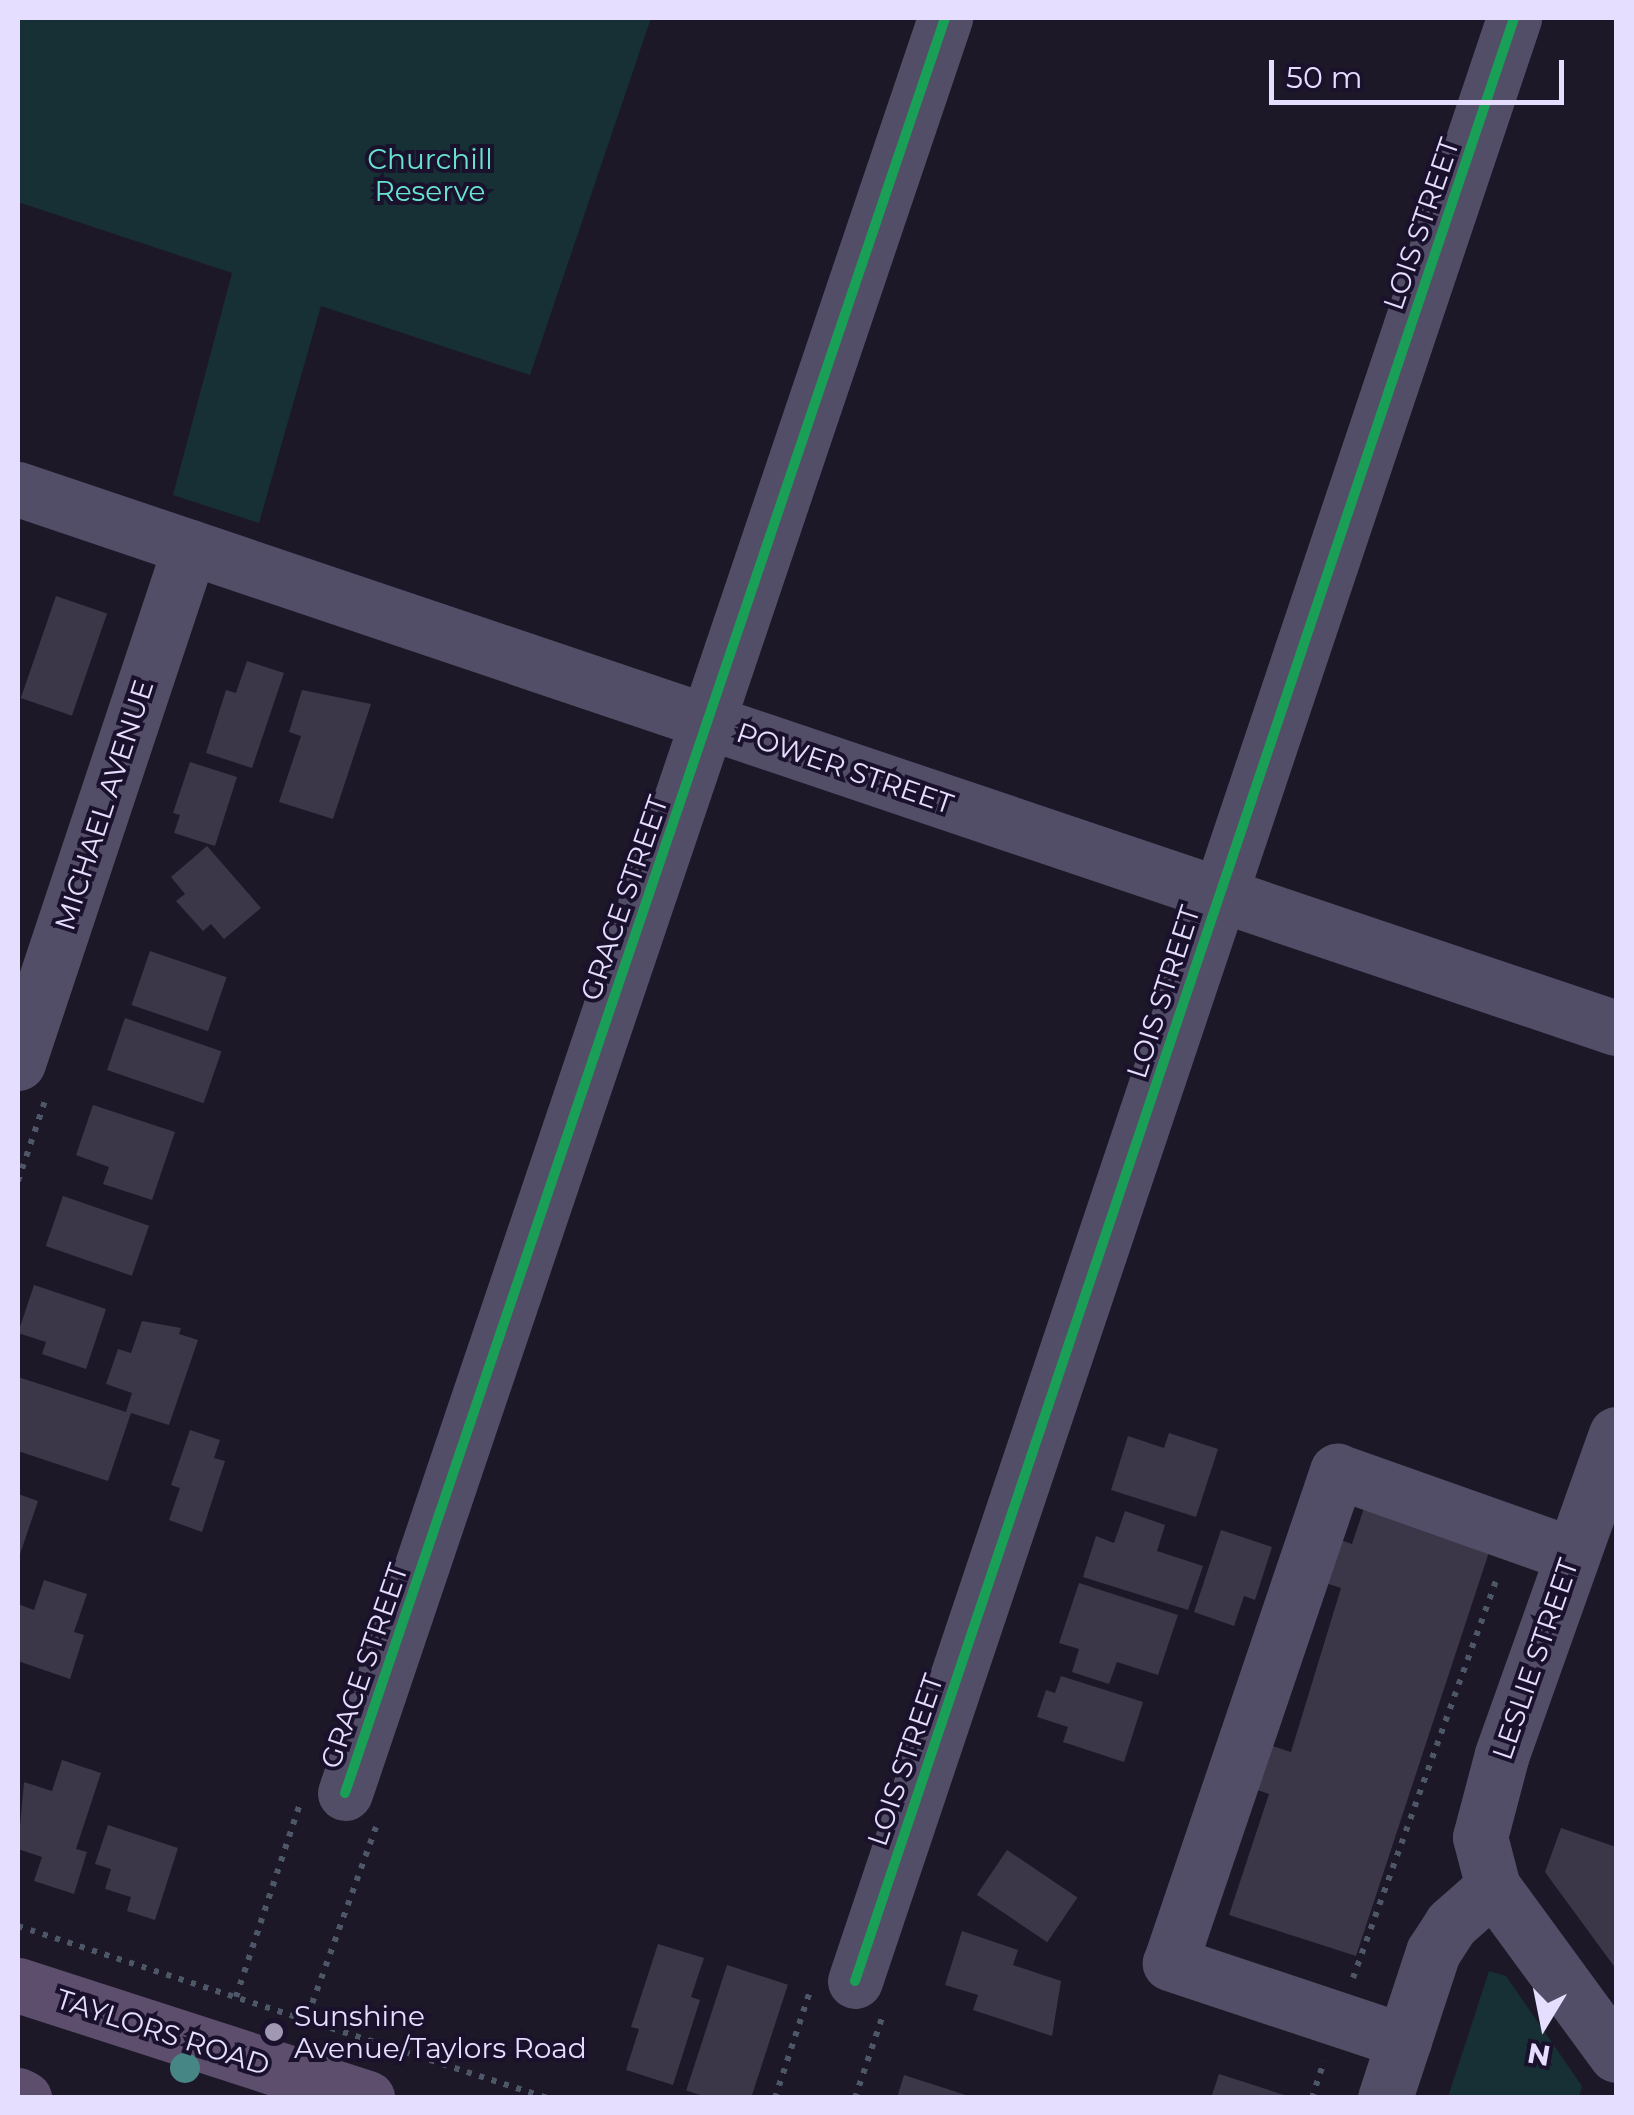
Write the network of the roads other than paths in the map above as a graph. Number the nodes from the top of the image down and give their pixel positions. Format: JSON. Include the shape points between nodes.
{"nodes":[{"id":1,"x":945,"y":18,"type":"edge"},
{"id":2,"x":1514,"y":18,"type":"edge"},
{"id":3,"x":18,"y":489,"type":"edge"},
{"id":4,"x":190,"y":546,"type":"junction"},
{"id":5,"x":707,"y":722,"type":"junction"},
{"id":6,"x":1220,"y":894,"type":"junction"},
{"id":7,"x":1616,"y":1028,"type":"edge"},
{"id":8,"x":18,"y":1063,"type":"edge"},
{"id":9,"x":1616,"y":1434,"type":"edge"},
{"id":10,"x":1571,"y":1554,"type":"junction"},
{"id":11,"x":362,"y":1806,"type":"road end"},
{"id":12,"x":1492,"y":1887,"type":"junction"},
{"id":13,"x":834,"y":1983,"type":"road end"},
{"id":14,"x":18,"y":1985,"type":"edge"},
{"id":15,"x":1404,"y":2041,"type":"junction"},
{"id":16,"x":1616,"y":2055,"type":"edge"},
{"id":17,"x":366,"y":2098,"type":"edge"},
{"id":18,"x":1385,"y":2098,"type":"edge"}],
"edges":[{"from":1,"to":5,"type":"street","name":"GRACE STREET"},
{"from":2,"to":6,"type":"street","name":"LOIS STREET"},
{"from":3,"to":4,"type":"street","name":"POWER STREET"},
{"from":4,"to":5,"type":"street","name":"POWER STREET"},
{"from":4,"to":8,"type":"street","name":"MICHAEL AVENUE"},
{"from":5,"to":6,"type":"street","name":"POWER STREET"},
{"from":5,"to":11,"type":"street","name":"GRACE STREET"},
{"from":6,"to":7,"type":"street","name":"POWER STREET"},
{"from":6,"to":13,"type":"street","name":"LOIS STREET"},
{"from":9,"to":10,"type":"street","name":"LESLIE STREET"},
{"from":10,"to":12,"type":"street","name":"LESLIE STREET","via":[[1484,1811],[1483,1862]]},
{"from":10,"to":15,"type":"street","via":[[1336,1471],[1170,1964]]},
{"from":12,"to":15,"type":"street","via":[[1450,1924],[1433,1952]]},
{"from":12,"to":16,"type":"street","name":"LESLIE STREET"},
{"from":14,"to":17,"type":"main road","name":"TAYLORS ROAD"},
{"from":15,"to":18,"type":"street"}]}
